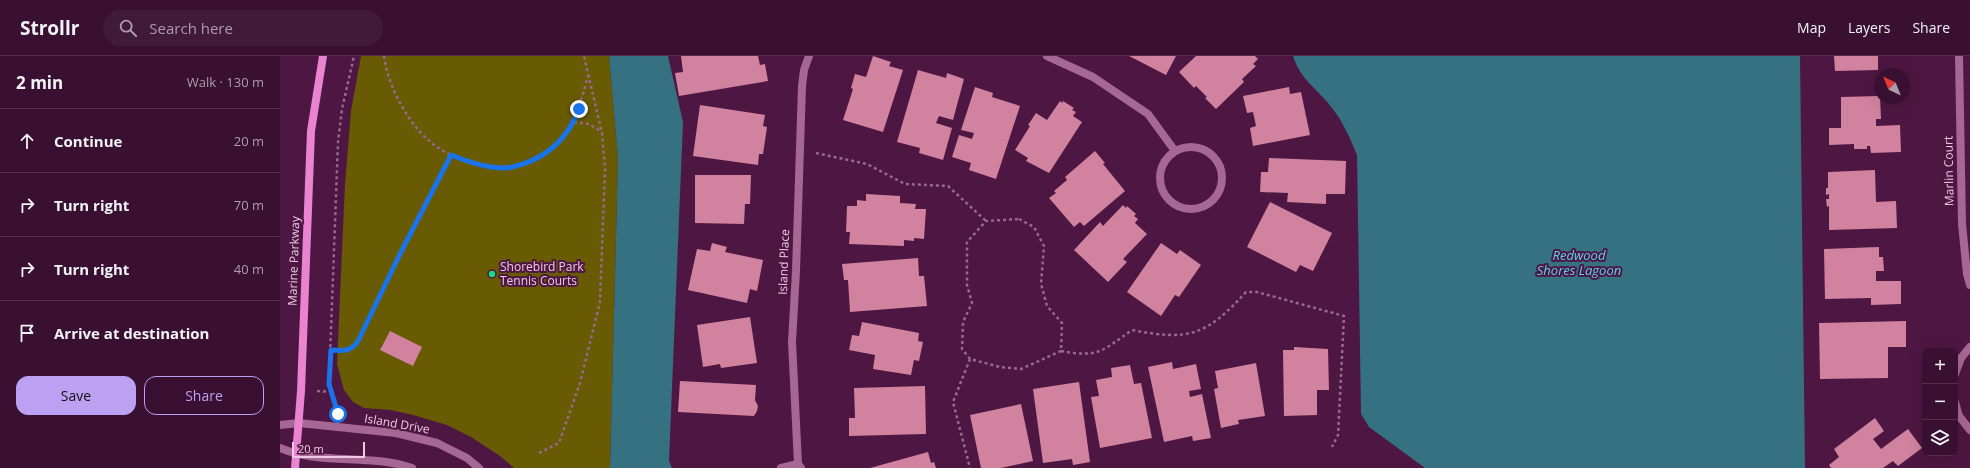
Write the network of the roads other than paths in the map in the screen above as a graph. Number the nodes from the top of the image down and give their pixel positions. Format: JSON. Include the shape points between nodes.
{"nodes":[{"id":1,"x":323,"y":56,"type":"edge"},
{"id":2,"x":809,"y":56,"type":"edge"},
{"id":3,"x":1047,"y":56,"type":"edge"},
{"id":4,"x":1959,"y":56,"type":"edge"},
{"id":5,"x":1175,"y":151,"type":"junction"},
{"id":6,"x":1970,"y":284,"type":"edge"},
{"id":7,"x":1970,"y":347,"type":"edge"},
{"id":8,"x":1958,"y":366,"type":"edge"},
{"id":9,"x":1958,"y":412,"type":"edge"},
{"id":10,"x":298,"y":423,"type":"junction"},
{"id":11,"x":280,"y":425,"type":"edge"},
{"id":12,"x":1970,"y":430,"type":"edge"},
{"id":13,"x":280,"y":448,"type":"edge"},
{"id":14,"x":296,"y":455,"type":"junction"},
{"id":15,"x":800,"y":466,"type":"edge"},
{"id":16,"x":295,"y":468,"type":"edge"},
{"id":17,"x":412,"y":468,"type":"edge"},
{"id":18,"x":479,"y":468,"type":"edge"},
{"id":19,"x":781,"y":468,"type":"edge"}],
"edges":[{"from":1,"to":10,"type":"main road","name":"Marine Parkway","via":[[312,131]]},
{"from":2,"to":15,"type":"street","name":"Island Place","via":[[802,86],[792,342]]},
{"from":3,"to":5,"type":"street","via":[[1093,77],[1148,114]]},
{"from":4,"to":6,"type":"street","name":"Marlin Court","via":[[1962,224]]},
{"from":5,"to":5,"type":"street","via":[[1161,167],[1159,178],[1166,198],[1175,205],[1195,210],[1215,200],[1223,182],[1219,162],[1205,149],[1185,147]]},
{"from":7,"to":8,"type":"street"},
{"from":9,"to":12,"type":"street"},
{"from":10,"to":11,"type":"street","name":"Island Drive"},
{"from":10,"to":14,"type":"main road","name":"Marine Parkway"},
{"from":10,"to":18,"type":"street","name":"Island Drive","via":[[396,433],[430,441],[467,458]]},
{"from":13,"to":14,"type":"street"},
{"from":14,"to":16,"type":"main road","name":"Marine Parkway"},
{"from":14,"to":17,"type":"street","via":[[335,460],[374,460]]},
{"from":15,"to":19,"type":"street"}]}
